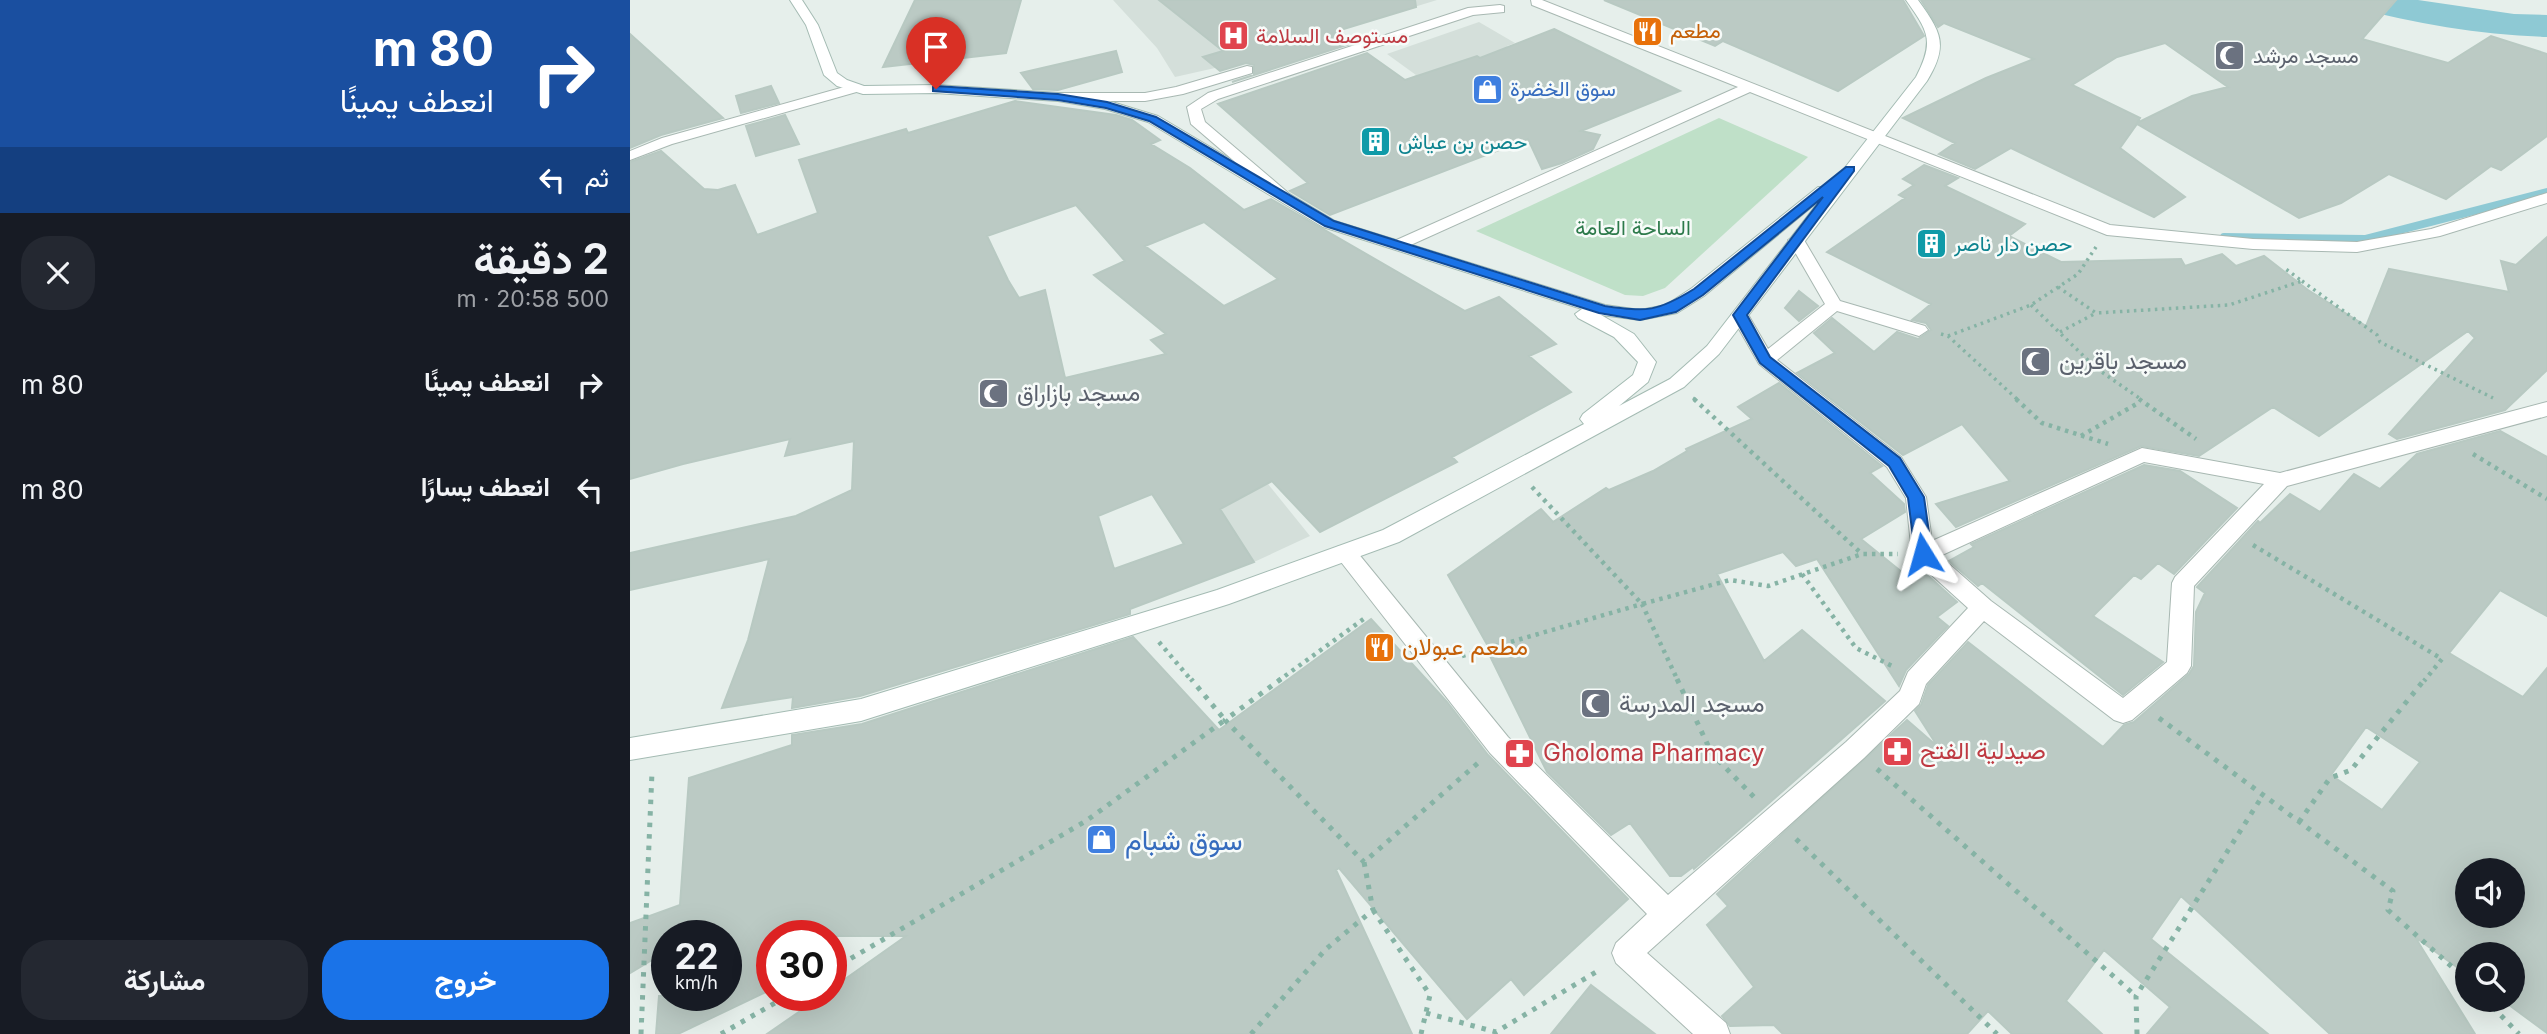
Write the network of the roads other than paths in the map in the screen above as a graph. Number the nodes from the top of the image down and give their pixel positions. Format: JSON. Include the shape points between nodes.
{"nodes":[{"id":1,"x":796,"y":0,"type":"edge"},
{"id":2,"x":1461,"y":0,"type":"edge"},
{"id":3,"x":1470,"y":0,"type":"edge"},
{"id":4,"x":1912,"y":0,"type":"edge"},
{"id":5,"x":1523,"y":5,"type":"edge"},
{"id":6,"x":1750,"y":87,"type":"junction"},
{"id":7,"x":855,"y":88,"type":"junction"},
{"id":8,"x":1058,"y":97,"type":"junction"},
{"id":9,"x":1874,"y":137,"type":"junction"},
{"id":10,"x":630,"y":156,"type":"edge"},
{"id":11,"x":1850,"y":169,"type":"junction"},
{"id":12,"x":1285,"y":198,"type":"junction"},
{"id":13,"x":2547,"y":198,"type":"edge"},
{"id":14,"x":1796,"y":240,"type":"junction"},
{"id":15,"x":1398,"y":245,"type":"junction"},
{"id":16,"x":1507,"y":279,"type":"junction"},
{"id":17,"x":1834,"y":304,"type":"junction"},
{"id":18,"x":1740,"y":315,"type":"junction"},
{"id":19,"x":1919,"y":330,"type":"road end"},
{"id":20,"x":1765,"y":360,"type":"junction"},
{"id":21,"x":2547,"y":409,"type":"edge"},
{"id":22,"x":1550,"y":450,"type":"junction"},
{"id":23,"x":2280,"y":480,"type":"junction"},
{"id":24,"x":1345,"y":553,"type":"junction"},
{"id":25,"x":1923,"y":554,"type":"junction"},
{"id":26,"x":1983,"y":607,"type":"junction"},
{"id":27,"x":630,"y":749,"type":"edge"},
{"id":28,"x":1667,"y":914,"type":"junction"},
{"id":29,"x":1715,"y":1034,"type":"edge"}],
"edges":[{"from":1,"to":7,"type":"street","via":[[812,25],[831,75]]},
{"from":2,"to":8,"type":"street","via":[[1178,91],[1145,97]]},
{"from":3,"to":5,"type":"street","via":[[1488,8]]},
{"from":4,"to":9,"type":"street","via":[[1934,30],[1936,54]]},
{"from":5,"to":6,"type":"street"},
{"from":5,"to":12,"type":"street","via":[[1472,11],[1213,96],[1194,107],[1198,124]]},
{"from":6,"to":9,"type":"street"},
{"from":6,"to":15,"type":"street"},
{"from":7,"to":8,"type":"street"},
{"from":7,"to":10,"type":"street","via":[[667,141]]},
{"from":8,"to":12,"type":"street","via":[[1153,119]]},
{"from":9,"to":11,"type":"street"},
{"from":9,"to":13,"type":"street","via":[[2107,230],[2252,244],[2357,247],[2434,233]]},
{"from":11,"to":14,"type":"street"},
{"from":11,"to":16,"type":"street","via":[[1671,309],[1640,315],[1603,310]]},
{"from":12,"to":15,"type":"street","via":[[1329,224]]},
{"from":14,"to":17,"type":"street"},
{"from":14,"to":18,"type":"street"},
{"from":15,"to":16,"type":"street"},
{"from":16,"to":22,"type":"street","via":[[1620,330],[1647,362],[1641,378]]},
{"from":17,"to":19,"type":"street"},
{"from":17,"to":20,"type":"street"},
{"from":18,"to":20,"type":"street"},
{"from":18,"to":22,"type":"street","via":[[1713,350],[1677,383]]},
{"from":20,"to":25,"type":"street","via":[[1894,462],[1916,497]]},
{"from":21,"to":23,"type":"street"},
{"from":22,"to":24,"type":"street","via":[[1391,536]]},
{"from":23,"to":25,"type":"street","via":[[2142,456]]},
{"from":23,"to":26,"type":"street","via":[[2183,583],[2179,666],[2123,712]]},
{"from":24,"to":27,"type":"street","via":[[1221,598],[861,710]]},
{"from":24,"to":28,"type":"street","via":[[1499,745]]},
{"from":25,"to":26,"type":"street"},
{"from":26,"to":28,"type":"street","via":[[1916,679],[1910,696],[1855,750]]},
{"from":28,"to":29,"type":"street","via":[[1626,953]]}]}
